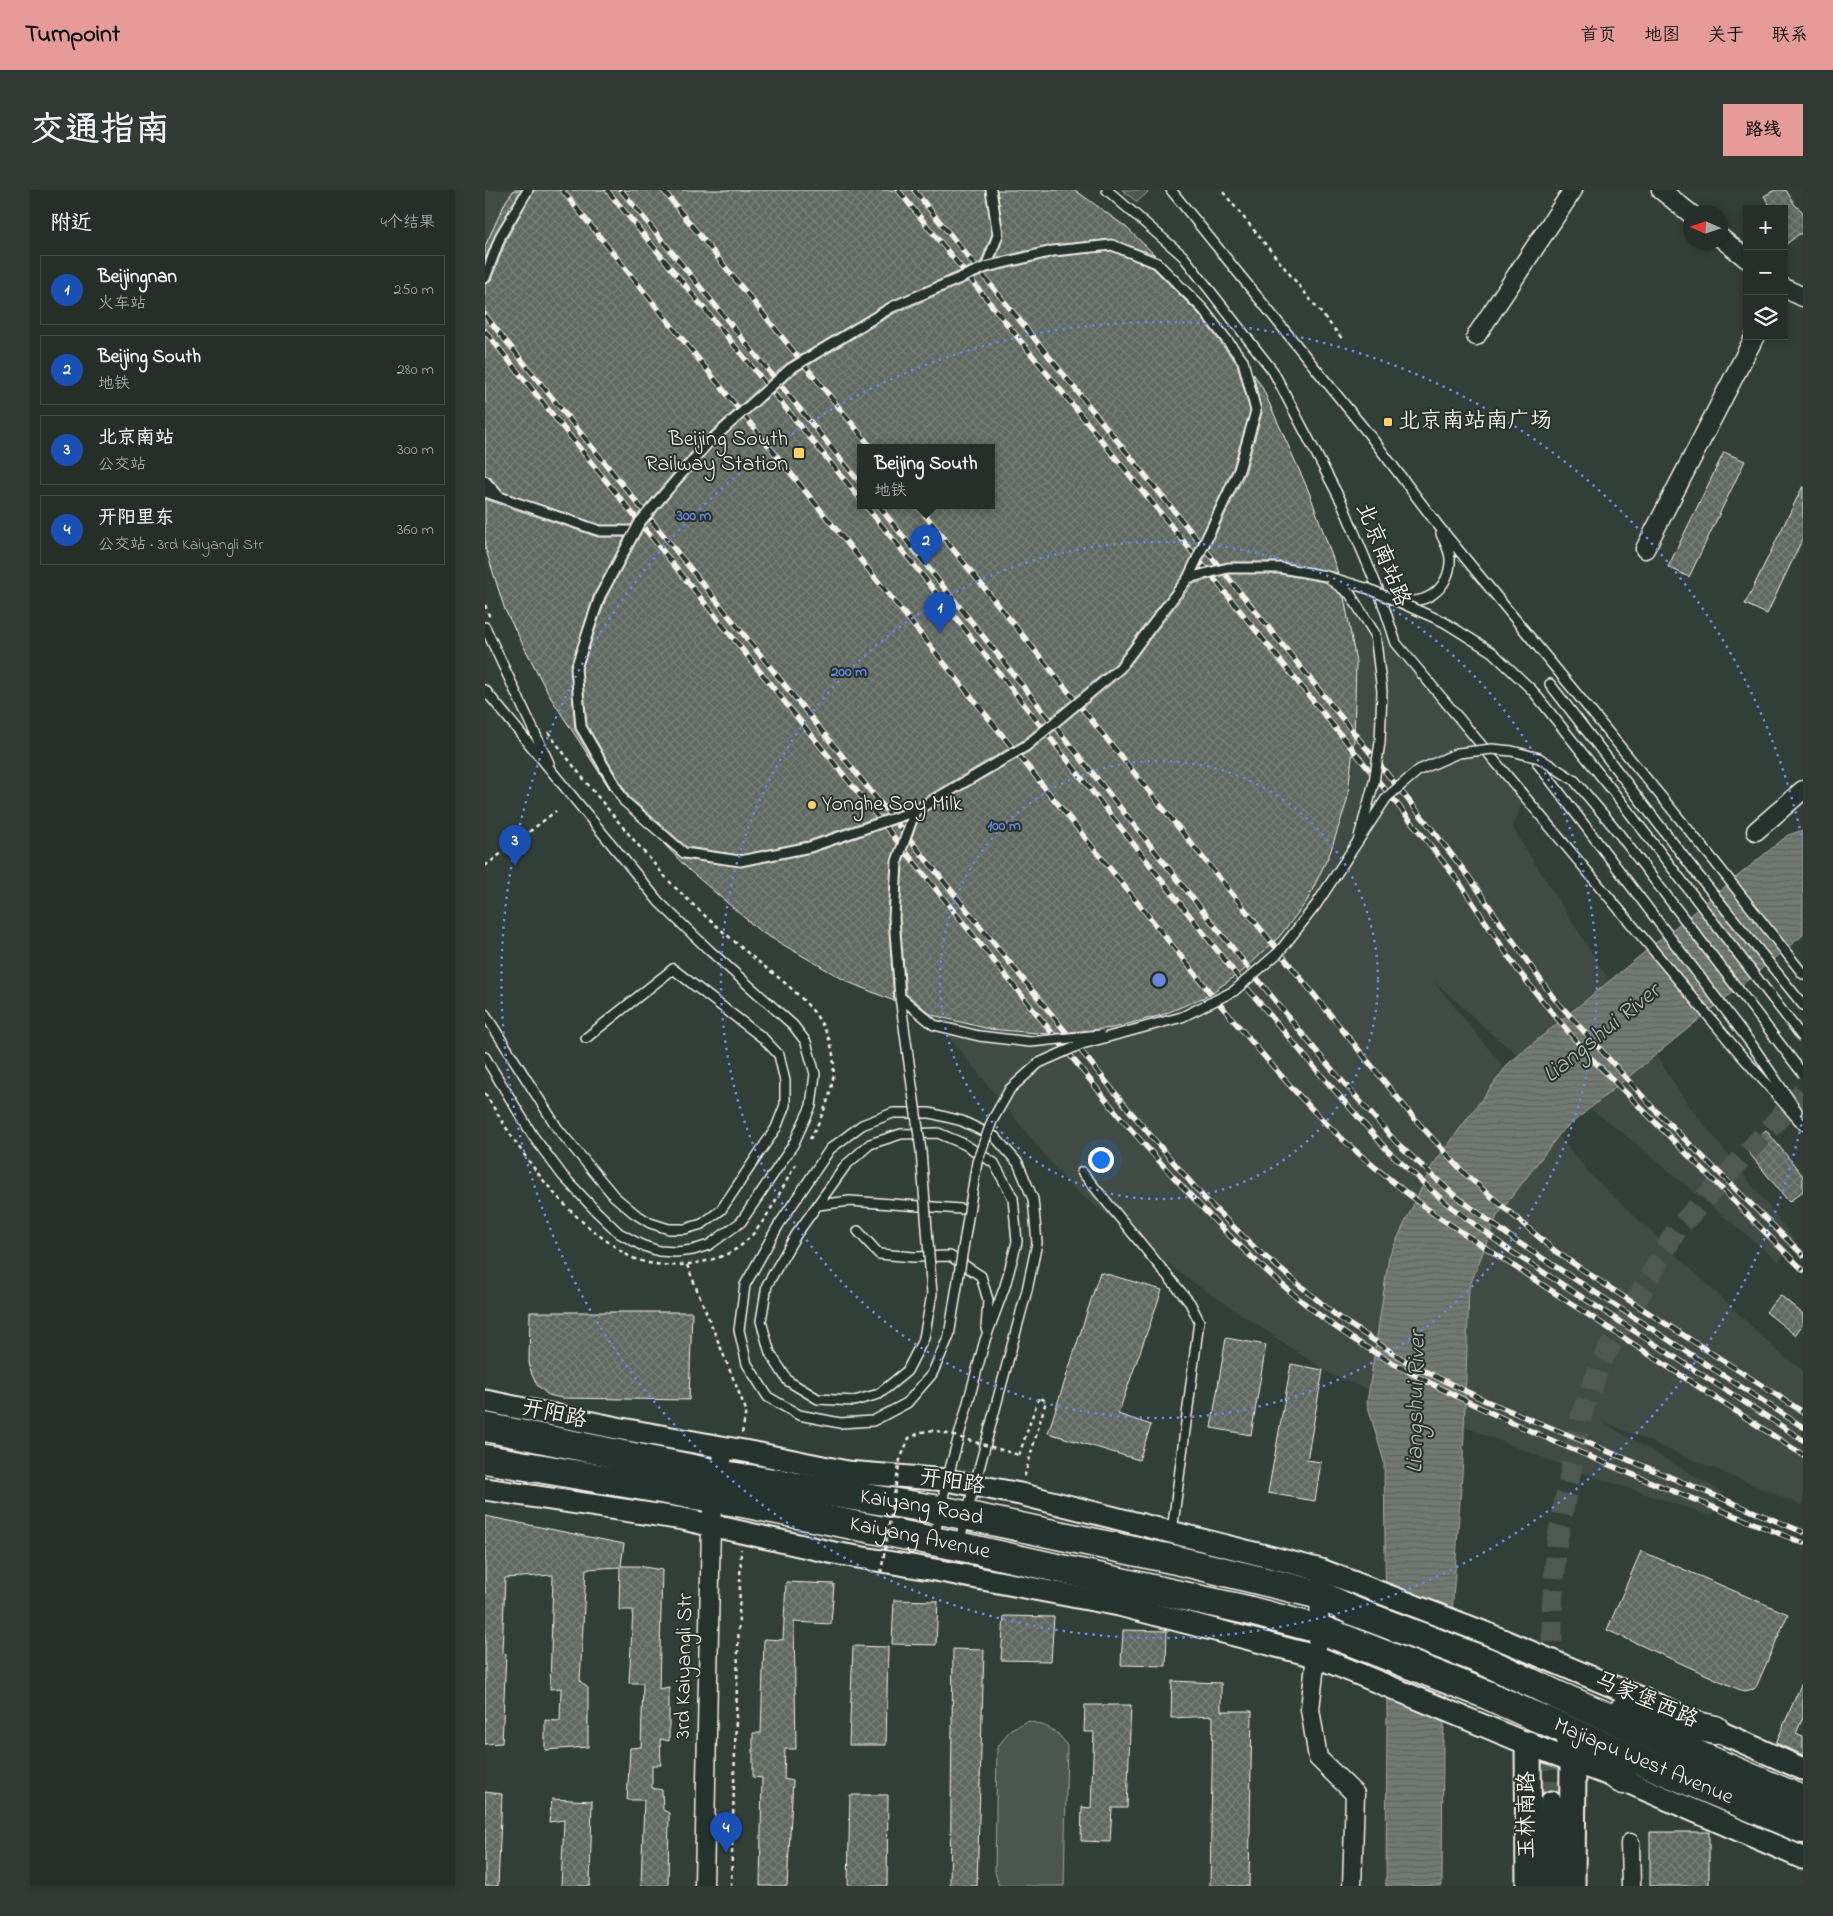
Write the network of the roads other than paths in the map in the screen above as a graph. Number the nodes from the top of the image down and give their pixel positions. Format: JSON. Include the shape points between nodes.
{"nodes":[{"id":1,"x":528,"y":190,"type":"edge"},
{"id":2,"x":991,"y":190,"type":"edge"},
{"id":3,"x":1107,"y":190,"type":"edge"},
{"id":4,"x":1171,"y":190,"type":"edge"},
{"id":5,"x":1573,"y":190,"type":"edge"},
{"id":6,"x":1661,"y":190,"type":"edge"},
{"id":7,"x":1683,"y":208,"type":"edge"},
{"id":8,"x":1728,"y":244,"type":"edge"},
{"id":9,"x":1743,"y":256,"type":"edge"},
{"id":10,"x":986,"y":267,"type":"junction"},
{"id":11,"x":485,"y":278,"type":"edge"},
{"id":12,"x":1788,"y":290,"type":"edge"},
{"id":13,"x":1803,"y":297,"type":"edge"},
{"id":14,"x":1476,"y":336,"type":"dead end"},
{"id":15,"x":1753,"y":340,"type":"edge"},
{"id":16,"x":485,"y":481,"type":"edge"},
{"id":17,"x":485,"y":492,"type":"edge"},
{"id":18,"x":500,"y":497,"type":"junction"},
{"id":19,"x":1437,"y":524,"type":"junction"},
{"id":20,"x":635,"y":530,"type":"junction"},
{"id":21,"x":1645,"y":549,"type":"dead end"},
{"id":22,"x":1326,"y":576,"type":"junction"},
{"id":23,"x":1189,"y":578,"type":"junction"},
{"id":24,"x":1378,"y":589,"type":"junction"},
{"id":25,"x":485,"y":627,"type":"edge"},
{"id":26,"x":1550,"y":684,"type":"dead end"},
{"id":27,"x":485,"y":690,"type":"edge"},
{"id":28,"x":1538,"y":764,"type":"dead end"},
{"id":29,"x":557,"y":779,"type":"junction"},
{"id":30,"x":1803,"y":790,"type":"edge"},
{"id":31,"x":915,"y":811,"type":"junction"},
{"id":32,"x":1756,"y":831,"type":"dead end"},
{"id":33,"x":1356,"y":847,"type":"junction"},
{"id":34,"x":1803,"y":974,"type":"edge"},
{"id":35,"x":900,"y":997,"type":"junction"},
{"id":36,"x":1802,"y":1004,"type":"edge"},
{"id":37,"x":485,"y":1014,"type":"edge"},
{"id":38,"x":1125,"y":1033,"type":"junction"},
{"id":39,"x":586,"y":1038,"type":"dead end"},
{"id":40,"x":1803,"y":1038,"type":"edge"},
{"id":41,"x":485,"y":1057,"type":"edge"},
{"id":42,"x":1803,"y":1074,"type":"edge"},
{"id":43,"x":1803,"y":1120,"type":"edge"},
{"id":44,"x":1803,"y":1125,"type":"edge"},
{"id":45,"x":1083,"y":1172,"type":"dead end"},
{"id":46,"x":818,"y":1205,"type":"junction"},
{"id":47,"x":961,"y":1209,"type":"dead end"},
{"id":48,"x":858,"y":1231,"type":"dead end"},
{"id":49,"x":985,"y":1340,"type":"junction"},
{"id":50,"x":485,"y":1401,"type":"edge"},
{"id":51,"x":485,"y":1427,"type":"edge"},
{"id":52,"x":733,"y":1445,"type":"junction"},
{"id":53,"x":485,"y":1459,"type":"edge"},
{"id":54,"x":947,"y":1480,"type":"junction"},
{"id":55,"x":974,"y":1485,"type":"junction"},
{"id":56,"x":485,"y":1488,"type":"edge"},
{"id":57,"x":714,"y":1499,"type":"junction"},
{"id":58,"x":953,"y":1513,"type":"junction"},
{"id":59,"x":1172,"y":1533,"type":"junction"},
{"id":60,"x":946,"y":1543,"type":"junction"},
{"id":61,"x":1321,"y":1582,"type":"junction"},
{"id":62,"x":1355,"y":1584,"type":"joint"},
{"id":63,"x":1353,"y":1611,"type":"joint"},
{"id":64,"x":1319,"y":1629,"type":"junction"},
{"id":65,"x":1350,"y":1641,"type":"joint"},
{"id":66,"x":1315,"y":1656,"type":"junction"},
{"id":67,"x":1559,"y":1696,"type":"junction"},
{"id":68,"x":1529,"y":1714,"type":"junction"},
{"id":69,"x":1715,"y":1730,"type":"junction"},
{"id":70,"x":1528,"y":1744,"type":"junction"},
{"id":71,"x":1573,"y":1762,"type":"junction"},
{"id":72,"x":1803,"y":1769,"type":"edge"},
{"id":73,"x":1623,"y":1780,"type":"junction"},
{"id":74,"x":1803,"y":1800,"type":"edge"},
{"id":75,"x":1551,"y":1802,"type":"tunnel mouth"},
{"id":76,"x":1803,"y":1828,"type":"edge"},
{"id":77,"x":1631,"y":1843,"type":"dead end"},
{"id":78,"x":1803,"y":1858,"type":"edge"},
{"id":79,"x":704,"y":1886,"type":"edge"},
{"id":80,"x":1352,"y":1886,"type":"edge"},
{"id":81,"x":1529,"y":1886,"type":"edge"},
{"id":82,"x":1550,"y":1886,"type":"edge"},
{"id":83,"x":1572,"y":1886,"type":"edge"},
{"id":84,"x":1631,"y":1886,"type":"edge"}],
"edges":[{"from":1,"to":11,"type":"lane","via":[[501,236]]},
{"from":2,"to":10,"type":"lane","via":[[997,235]]},
{"from":3,"to":24,"type":"lane","name":"北京南站路","via":[[1183,256],[1273,371],[1343,503]]},
{"from":4,"to":19,"type":"lane","via":[[1371,436]]},
{"from":5,"to":14,"type":"street"},
{"from":6,"to":7,"type":"street"},
{"from":8,"to":9,"type":"street"},
{"from":10,"to":20,"type":"lane","bridge":true,"via":[[892,307],[790,369],[707,444]]},
{"from":10,"to":23,"type":"lane","bridge":true,"via":[[1053,251],[1112,245],[1157,263],[1203,310],[1243,361],[1256,411],[1239,470]]},
{"from":12,"to":13,"type":"street"},
{"from":15,"to":21,"type":"street"},
{"from":16,"to":18,"type":"lane"},
{"from":17,"to":18,"type":"lane"},
{"from":18,"to":20,"type":"lane","via":[[600,531]]},
{"from":19,"to":24,"type":"lane","via":[[1451,557],[1443,587],[1429,597],[1414,600],[1399,599]]},
{"from":19,"to":34,"type":"lane"},
{"from":20,"to":31,"type":"lane","bridge":true,"via":[[600,596],[576,668],[581,727],[624,801],[684,853],[740,860],[810,847]]},
{"from":22,"to":23,"type":"lane","bridge":true,"via":[[1281,568],[1228,568]]},
{"from":22,"to":33,"type":"lane","bridge":true,"via":[[1350,594],[1375,634],[1382,691],[1374,782]]},
{"from":22,"to":40,"type":"lane","bridge":true,"via":[[1369,589],[1444,622],[1492,652],[1532,690]]},
{"from":23,"to":31,"type":"lane","bridge":true,"via":[[1120,668],[1026,746]]},
{"from":24,"to":44,"type":"lane","name":"北京南站路","via":[[1396,642]]},
{"from":25,"to":29,"type":"lane"},
{"from":26,"to":36,"type":"lane"},
{"from":27,"to":29,"type":"lane"},
{"from":28,"to":43,"type":"lane","via":[[1753,1046]]},
{"from":29,"to":41,"type":"lane","via":[[659,902],[793,1025],[806,1042],[815,1074],[811,1106],[793,1145],[741,1222],[709,1245],[693,1250],[659,1251],[619,1233],[563,1176],[533,1136]]},
{"from":30,"to":32,"type":"street"},
{"from":31,"to":35,"type":"lane","bridge":true,"via":[[897,860],[894,918]]},
{"from":33,"to":38,"type":"lane","bridge":true,"via":[[1279,952],[1234,991],[1182,1017]]},
{"from":33,"to":42,"type":"lane","bridge":true,"via":[[1387,797],[1419,770],[1458,753],[1492,749],[1539,758],[1574,780],[1613,826]]},
{"from":35,"to":38,"type":"lane","bridge":true,"via":[[935,1025],[979,1036],[1030,1042]]},
{"from":35,"to":46,"type":"lane","bridge":true,"via":[[921,1151],[932,1294],[924,1338],[907,1370],[879,1394],[854,1401],[818,1399],[788,1381],[770,1353],[761,1321],[767,1285]]},
{"from":37,"to":39,"type":"lane","via":[[558,1129],[614,1196],[634,1213],[669,1229],[702,1224],[721,1210],[776,1128],[785,1105],[785,1081],[779,1055],[763,1038],[673,969]]},
{"from":38,"to":55,"type":"lane","bridge":true,"via":[[1082,1044],[1039,1063],[1010,1089],[992,1121],[977,1162],[949,1336],[932,1374],[907,1403],[873,1421],[840,1423],[799,1415],[769,1398],[747,1364],[739,1330],[745,1286],[778,1226],[830,1149],[862,1125],[893,1113],[930,1113],[962,1121],[995,1137],[1018,1163],[1033,1199],[1037,1243]]},
{"from":45,"to":59,"type":"lane","via":[[1190,1303],[1199,1321]]},
{"from":46,"to":47,"type":"lane","via":[[850,1201]]},
{"from":46,"to":49,"type":"lane","via":[[846,1165],[870,1144],[901,1134],[937,1134],[964,1144],[994,1164],[1013,1198],[1017,1242]]},
{"from":48,"to":49,"type":"lane","via":[[879,1254],[950,1256],[981,1276],[988,1300]]},
{"from":49,"to":54,"type":"lane"},
{"from":50,"to":52,"type":"street","name":"开阳路"},
{"from":51,"to":57,"type":"main road","name":"Kaiyang Road"},
{"from":52,"to":54,"type":"street","name":"开阳路","via":[[847,1472]]},
{"from":52,"to":57,"type":"street","name":"3rd Kaiyangli Str"},
{"from":53,"to":57,"type":"main road","name":"Kaiyang Avenue"},
{"from":54,"to":55,"type":"street","name":"开阳路"},
{"from":54,"to":58,"type":"lane"},
{"from":55,"to":58,"type":"lane"},
{"from":55,"to":59,"type":"street","name":"开阳路"},
{"from":56,"to":57,"type":"street"},
{"from":57,"to":58,"type":"main road","name":"Kaiyang Road"},
{"from":57,"to":60,"type":"main road","name":"Kaiyang Avenue"},
{"from":57,"to":66,"type":"street","via":[[834,1553],[1119,1605]]},
{"from":57,"to":79,"type":"street","name":"3rd Kaiyangli Str"},
{"from":58,"to":60,"type":"lane"},
{"from":58,"to":60,"type":"lane"},
{"from":58,"to":61,"type":"main road","name":"Kaiyang Road","via":[[1177,1560]]},
{"from":59,"to":61,"type":"street","name":"开阳路"},
{"from":60,"to":64,"type":"main road","name":"Kaiyang Avenue"},
{"from":61,"to":62,"type":"street","name":"开阳路"},
{"from":61,"to":63,"type":"main road","name":"Kaiyang Road"},
{"from":61,"to":64,"type":"street"},
{"from":62,"to":69,"type":"street","name":"马家堡西路","via":[[1488,1634]]},
{"from":63,"to":67,"type":"main road","name":"Majiapu West Avenue","via":[[1487,1662]]},
{"from":64,"to":65,"type":"main road","name":"Kaiyang Avenue"},
{"from":64,"to":66,"type":"street"},
{"from":65,"to":68,"type":"main road","name":"Majiapu West Avenue"},
{"from":66,"to":70,"type":"street"},
{"from":66,"to":80,"type":"street","via":[[1310,1709],[1318,1758],[1355,1794]]},
{"from":67,"to":69,"type":"main road"},
{"from":67,"to":74,"type":"main road","name":"Majiapu West Avenue"},
{"from":68,"to":73,"type":"main road"},
{"from":68,"to":76,"type":"main road","name":"Majiapu West Avenue"},
{"from":69,"to":72,"type":"street","name":"马家堡西路"},
{"from":70,"to":71,"type":"street"},
{"from":70,"to":81,"type":"main road","name":"玉林南路"},
{"from":71,"to":73,"type":"street"},
{"from":71,"to":83,"type":"main road","name":"玉林南路"},
{"from":73,"to":78,"type":"street"},
{"from":75,"to":82,"type":"street","name":"玉林南路"},
{"from":77,"to":84,"type":"street"}]}
